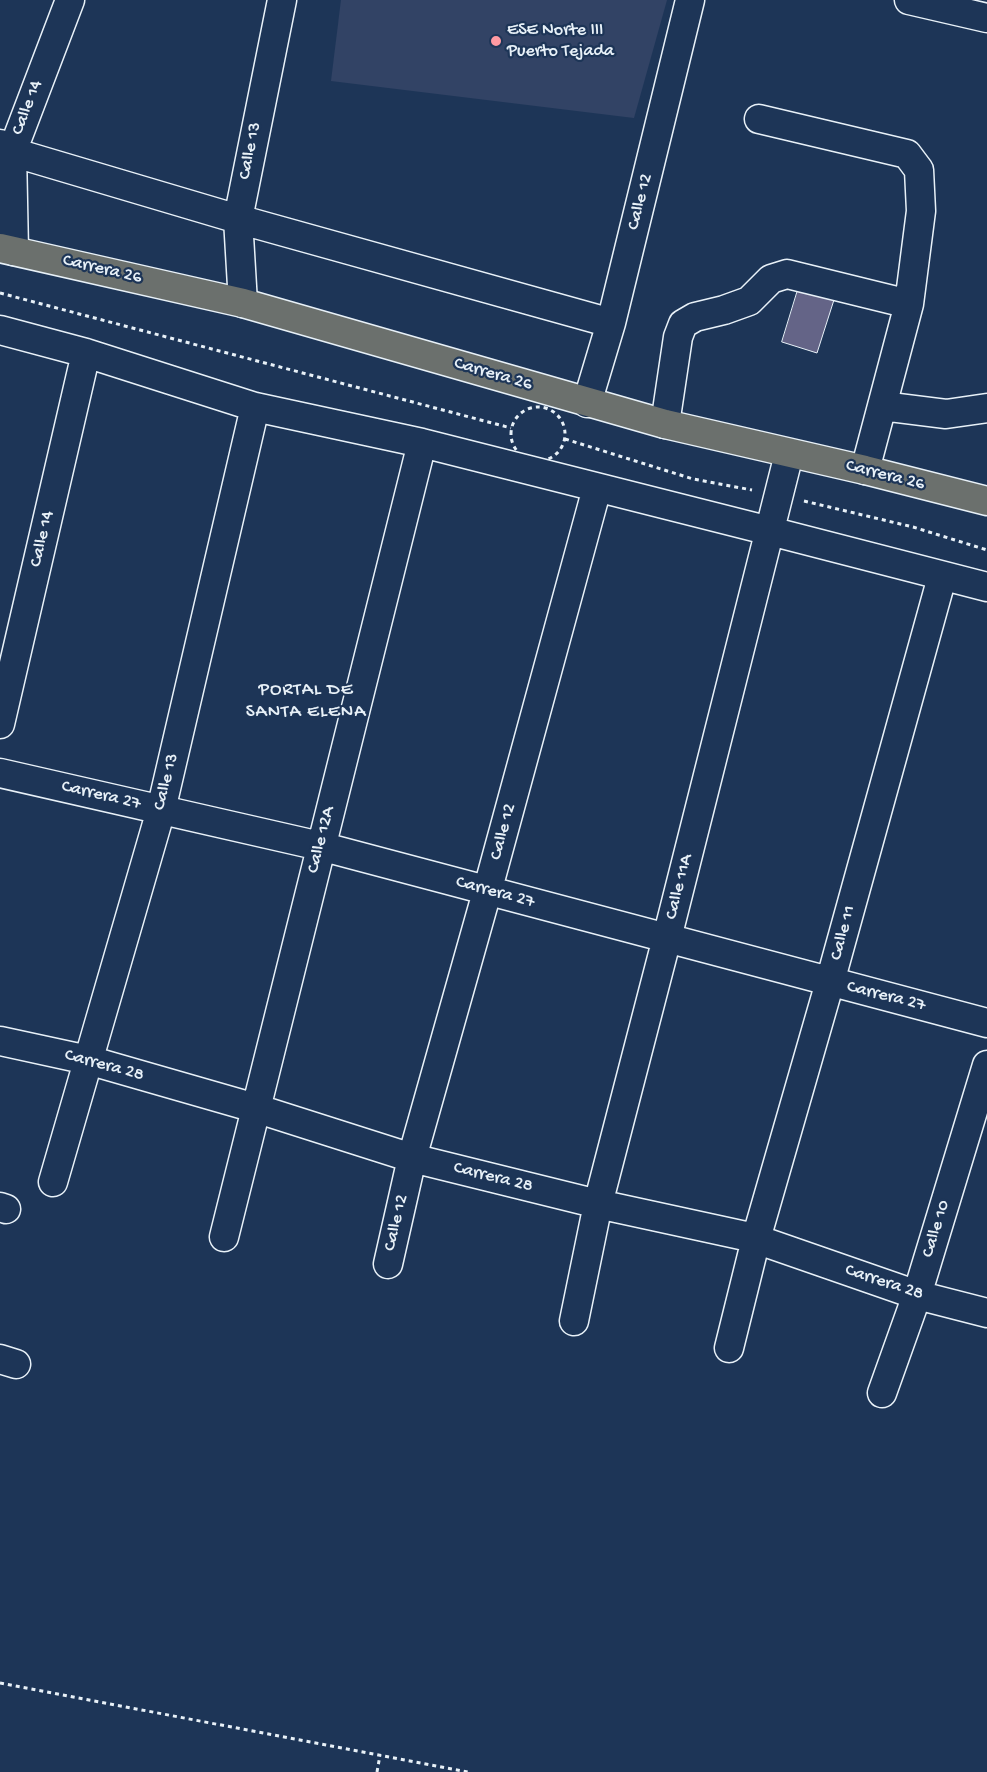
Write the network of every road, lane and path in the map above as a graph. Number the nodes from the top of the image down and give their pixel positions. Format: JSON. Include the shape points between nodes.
{"nodes":[{"id":1,"x":70,"y":0,"type":"edge"},
{"id":2,"x":282,"y":0,"type":"edge"},
{"id":3,"x":690,"y":0,"type":"edge"},
{"id":4,"x":915,"y":1,"type":"edge"},
{"id":5,"x":987,"y":18,"type":"edge"},
{"id":6,"x":759,"y":119,"type":"dead end"},
{"id":7,"x":6,"y":148,"type":"edge"},
{"id":8,"x":238,"y":219,"type":"junction"},
{"id":9,"x":7,"y":249,"type":"edge"},
{"id":10,"x":0,"y":293,"type":"edge"},
{"id":11,"x":244,"y":303,"type":"junction"},
{"id":12,"x":909,"y":304,"type":"junction"},
{"id":13,"x":612,"y":323,"type":"junction"},
{"id":14,"x":0,"y":330,"type":"edge"},
{"id":15,"x":86,"y":353,"type":"junction"},
{"id":16,"x":587,"y":403,"type":"junction"},
{"id":17,"x":882,"y":406,"type":"junction"},
{"id":18,"x":255,"y":407,"type":"junction"},
{"id":19,"x":987,"y":408,"type":"edge"},
{"id":20,"x":665,"y":424,"type":"junction"},
{"id":21,"x":512,"y":428,"type":"junction"},
{"id":22,"x":422,"y":443,"type":"junction"},
{"id":23,"x":788,"y":454,"type":"junction"},
{"id":24,"x":865,"y":470,"type":"junction"},
{"id":25,"x":597,"y":488,"type":"junction"},
{"id":26,"x":987,"y":501,"type":"edge"},
{"id":27,"x":770,"y":530,"type":"junction"},
{"id":28,"x":942,"y":577,"type":"junction"},
{"id":29,"x":987,"y":588,"type":"edge"},
{"id":30,"x":0,"y":724,"type":"edge"},
{"id":31,"x":0,"y":772,"type":"edge"},
{"id":32,"x":161,"y":810,"type":"junction"},
{"id":33,"x":320,"y":846,"type":"junction"},
{"id":34,"x":487,"y":892,"type":"junction"},
{"id":35,"x":667,"y":938,"type":"junction"},
{"id":36,"x":830,"y":982,"type":"junction"},
{"id":37,"x":987,"y":1023,"type":"edge"},
{"id":38,"x":0,"y":1041,"type":"edge"},
{"id":39,"x":88,"y":1060,"type":"junction"},
{"id":40,"x":987,"y":1065,"type":"edge"},
{"id":41,"x":255,"y":1108,"type":"junction"},
{"id":42,"x":412,"y":1158,"type":"junction"},
{"id":43,"x":53,"y":1182,"type":"dead end"},
{"id":44,"x":598,"y":1204,"type":"junction"},
{"id":45,"x":224,"y":1237,"type":"dead end"},
{"id":46,"x":756,"y":1239,"type":"junction"},
{"id":47,"x":388,"y":1264,"type":"dead end"},
{"id":48,"x":917,"y":1295,"type":"junction"},
{"id":49,"x":987,"y":1313,"type":"edge"},
{"id":50,"x":574,"y":1321,"type":"dead end"},
{"id":51,"x":730,"y":1348,"type":"dead end"},
{"id":52,"x":882,"y":1393,"type":"dead end"},
{"id":53,"x":0,"y":1683,"type":"edge"},
{"id":54,"x":380,"y":1754,"type":"junction"},
{"id":55,"x":377,"y":1772,"type":"edge"},
{"id":56,"x":468,"y":1772,"type":"edge"}],
"edges":[{"from":1,"to":7,"type":"street","name":"Calle 14"},
{"from":2,"to":8,"type":"street","name":"Calle 13"},
{"from":3,"to":13,"type":"street","name":"Calle 12"},
{"from":4,"to":5,"type":"street"},
{"from":6,"to":12,"type":"street","via":[[907,154],[919,170],[921,211]]},
{"from":7,"to":8,"type":"street"},
{"from":7,"to":9,"type":"street","name":"Calle 14"},
{"from":8,"to":11,"type":"street","name":"Calle 13"},
{"from":8,"to":13,"type":"street"},
{"from":9,"to":11,"type":"main road","name":"Carrera 26"},
{"from":10,"to":21,"type":"path"},
{"from":11,"to":16,"type":"main road","name":"Carrera 26"},
{"from":12,"to":17,"type":"street"},
{"from":12,"to":20,"type":"street","via":[[788,274],[771,279],[749,301],[683,324],[678,337]]},
{"from":13,"to":16,"type":"street","name":"Calle 12"},
{"from":14,"to":15,"type":"street"},
{"from":15,"to":18,"type":"street"},
{"from":15,"to":30,"type":"street","name":"Calle 14"},
{"from":16,"to":20,"type":"main road","name":"Carrera 26"},
{"from":17,"to":19,"type":"street","via":[[946,414]]},
{"from":17,"to":24,"type":"street"},
{"from":18,"to":22,"type":"street"},
{"from":18,"to":32,"type":"street","name":"Calle 13"},
{"from":20,"to":23,"type":"main road","name":"Carrera 26"},
{"from":21,"to":21,"type":"path","via":[[511,439],[515,449],[532,460],[553,457],[564,439],[565,429],[560,419],[544,407],[523,411]]},
{"from":22,"to":25,"type":"street"},
{"from":22,"to":33,"type":"street","name":"Calle 12A"},
{"from":23,"to":24,"type":"main road","name":"Carrera 26"},
{"from":23,"to":27,"type":"street","name":"Calle 11A"},
{"from":24,"to":26,"type":"main road","name":"Carrera 26"},
{"from":25,"to":27,"type":"street"},
{"from":25,"to":34,"type":"street","name":"Calle 12"},
{"from":27,"to":28,"type":"street"},
{"from":27,"to":35,"type":"street","name":"Calle 11A"},
{"from":28,"to":29,"type":"street"},
{"from":28,"to":36,"type":"street","name":"Calle 11"},
{"from":31,"to":32,"type":"street","name":"Carrera 27"},
{"from":32,"to":33,"type":"street","name":"Carrera 27"},
{"from":32,"to":39,"type":"street","name":"Calle 13"},
{"from":33,"to":34,"type":"street","name":"Carrera 27"},
{"from":33,"to":41,"type":"street","name":"Calle 12A"},
{"from":34,"to":35,"type":"street","name":"Carrera 27"},
{"from":34,"to":42,"type":"street","name":"Calle 12"},
{"from":35,"to":36,"type":"street","name":"Carrera 27"},
{"from":35,"to":44,"type":"street","name":"Calle 11A"},
{"from":36,"to":37,"type":"street","name":"Carrera 27"},
{"from":36,"to":46,"type":"street","name":"Calle 11"},
{"from":38,"to":39,"type":"street","name":"Carrera 28"},
{"from":39,"to":41,"type":"street","name":"Carrera 28"},
{"from":39,"to":43,"type":"street","name":"Calle 13"},
{"from":40,"to":48,"type":"street","name":"Calle 10"},
{"from":41,"to":42,"type":"street","name":"Carrera 28"},
{"from":41,"to":45,"type":"street","name":"Calle 12A"},
{"from":42,"to":44,"type":"street","name":"Carrera 28"},
{"from":42,"to":47,"type":"street","name":"Calle 12"},
{"from":44,"to":46,"type":"street","name":"Carrera 28"},
{"from":44,"to":50,"type":"street","name":"Calle 11A"},
{"from":46,"to":48,"type":"street","name":"Carrera 28"},
{"from":46,"to":51,"type":"street","name":"Calle 11"},
{"from":48,"to":49,"type":"street","name":"Carrera 28"},
{"from":48,"to":52,"type":"street","name":"Calle 10"},
{"from":53,"to":54,"type":"path"},
{"from":54,"to":55,"type":"path"},
{"from":54,"to":56,"type":"path"}]}
